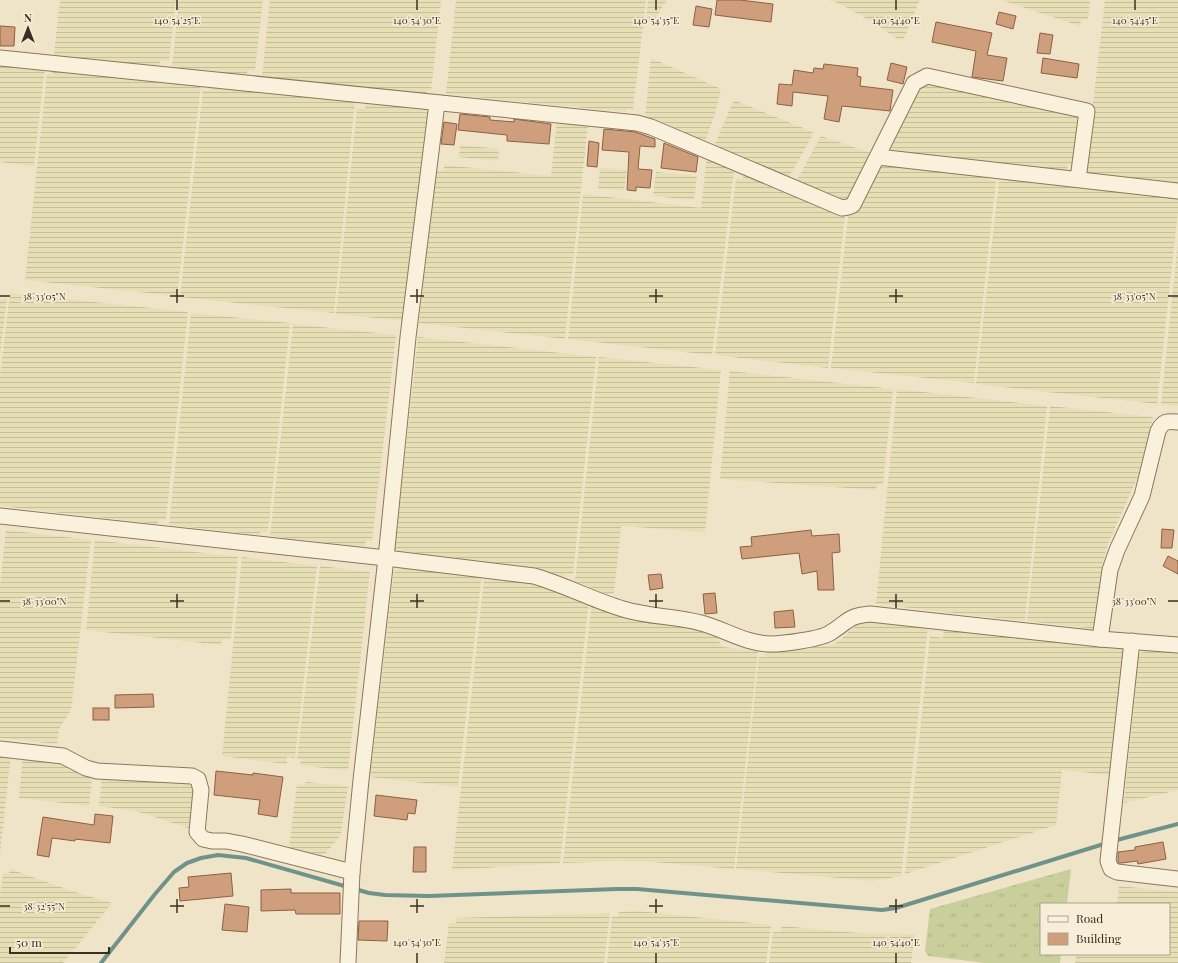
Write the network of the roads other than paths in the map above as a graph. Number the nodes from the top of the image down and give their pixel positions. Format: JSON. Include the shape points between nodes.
{"nodes":[{"id":1,"x":0,"y":58,"type":"edge"},
{"id":2,"x":437,"y":103,"type":"junction"},
{"id":3,"x":878,"y":157,"type":"junction"},
{"id":4,"x":1078,"y":180,"type":"junction"},
{"id":5,"x":1178,"y":191,"type":"edge"},
{"id":6,"x":1178,"y":422,"type":"edge"},
{"id":7,"x":0,"y":516,"type":"edge"},
{"id":8,"x":386,"y":558,"type":"junction"},
{"id":9,"x":1100,"y":639,"type":"junction"},
{"id":10,"x":1132,"y":641,"type":"junction"},
{"id":11,"x":1178,"y":644,"type":"edge"},
{"id":12,"x":0,"y":749,"type":"edge"},
{"id":13,"x":1178,"y":879,"type":"edge"},
{"id":14,"x":351,"y":885,"type":"junction"},
{"id":15,"x":348,"y":963,"type":"edge"}],
"edges":[{"from":1,"to":2,"type":"street"},
{"from":2,"to":3,"type":"street","via":[[637,123],[842,208],[853,205]]},
{"from":2,"to":8,"type":"street","via":[[408,337]]},
{"from":3,"to":4,"type":"street"},
{"from":3,"to":4,"type":"street","via":[[914,83],[927,76],[1087,111]]},
{"from":4,"to":5,"type":"street"},
{"from":6,"to":9,"type":"street","via":[[1169,421],[1161,425],[1158,431],[1142,496],[1110,570]]},
{"from":7,"to":8,"type":"street"},
{"from":8,"to":9,"type":"street","via":[[534,576],[623,609],[699,622],[741,638],[770,644],[818,638],[830,634],[848,619],[870,614]]},
{"from":8,"to":14,"type":"street"},
{"from":9,"to":10,"type":"street"},
{"from":10,"to":11,"type":"street"},
{"from":10,"to":13,"type":"street","via":[[1108,862],[1110,869],[1117,872]]},
{"from":12,"to":14,"type":"street","via":[[63,756],[97,771],[192,776],[198,779],[201,790],[197,832],[203,839],[242,844]]},
{"from":14,"to":15,"type":"street"}]}
